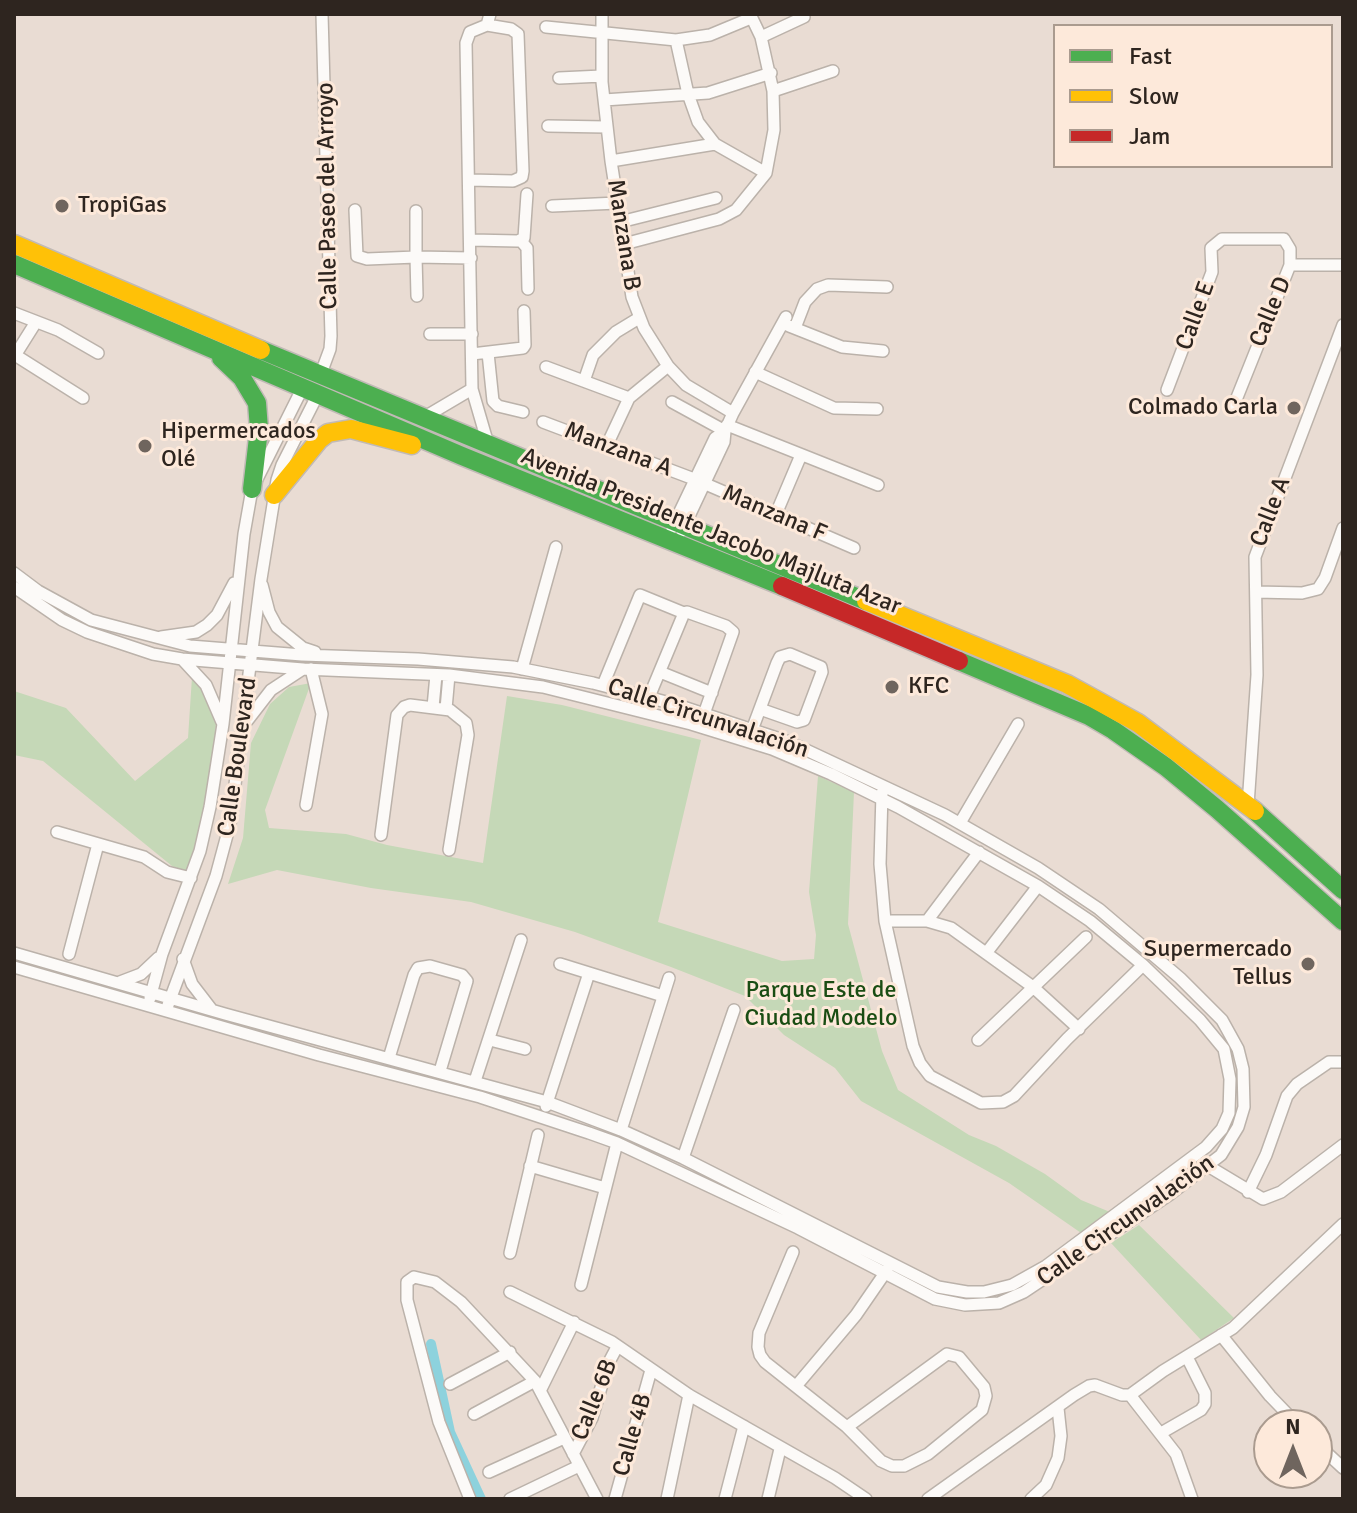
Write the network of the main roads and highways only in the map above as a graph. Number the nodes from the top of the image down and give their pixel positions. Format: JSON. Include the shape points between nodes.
{"nodes":[{"id":1,"x":14,"y":244,"type":"edge"},
{"id":2,"x":14,"y":264,"type":"edge"},
{"id":3,"x":210,"y":348,"type":"junction"},
{"id":4,"x":314,"y":386,"type":"junction"},
{"id":5,"x":462,"y":456,"type":"junction"},
{"id":6,"x":252,"y":489,"type":"road end"},
{"id":7,"x":274,"y":495,"type":"road end"},
{"id":8,"x":1343,"y":890,"type":"edge"},
{"id":9,"x":1343,"y":921,"type":"edge"}],
"edges":[{"from":1,"to":4,"type":"main road","name":"Avenida Presidente Jacobo Majluta Azar","via":[[158,304]]},
{"from":2,"to":3,"type":"main road","name":"Avenida Presidente Jacobo Majluta Azar"},
{"from":3,"to":4,"type":"main road","name":"Avenida Presidente Jacobo Majluta Azar"},
{"from":3,"to":6,"type":"main road","via":[[242,378],[257,403]]},
{"from":4,"to":5,"type":"main road","name":"Avenida Presidente Jacobo Majluta Azar"},
{"from":4,"to":8,"type":"main road","name":"Avenida Presidente Jacobo Majluta Azar","via":[[423,418],[1092,696],[1138,723],[1248,805]]},
{"from":5,"to":7,"type":"main road","via":[[351,429],[335,431],[319,440]]},
{"from":5,"to":9,"type":"main road","name":"Avenida Presidente Jacobo Majluta Azar","via":[[853,615],[1101,723],[1207,800]]}]}
